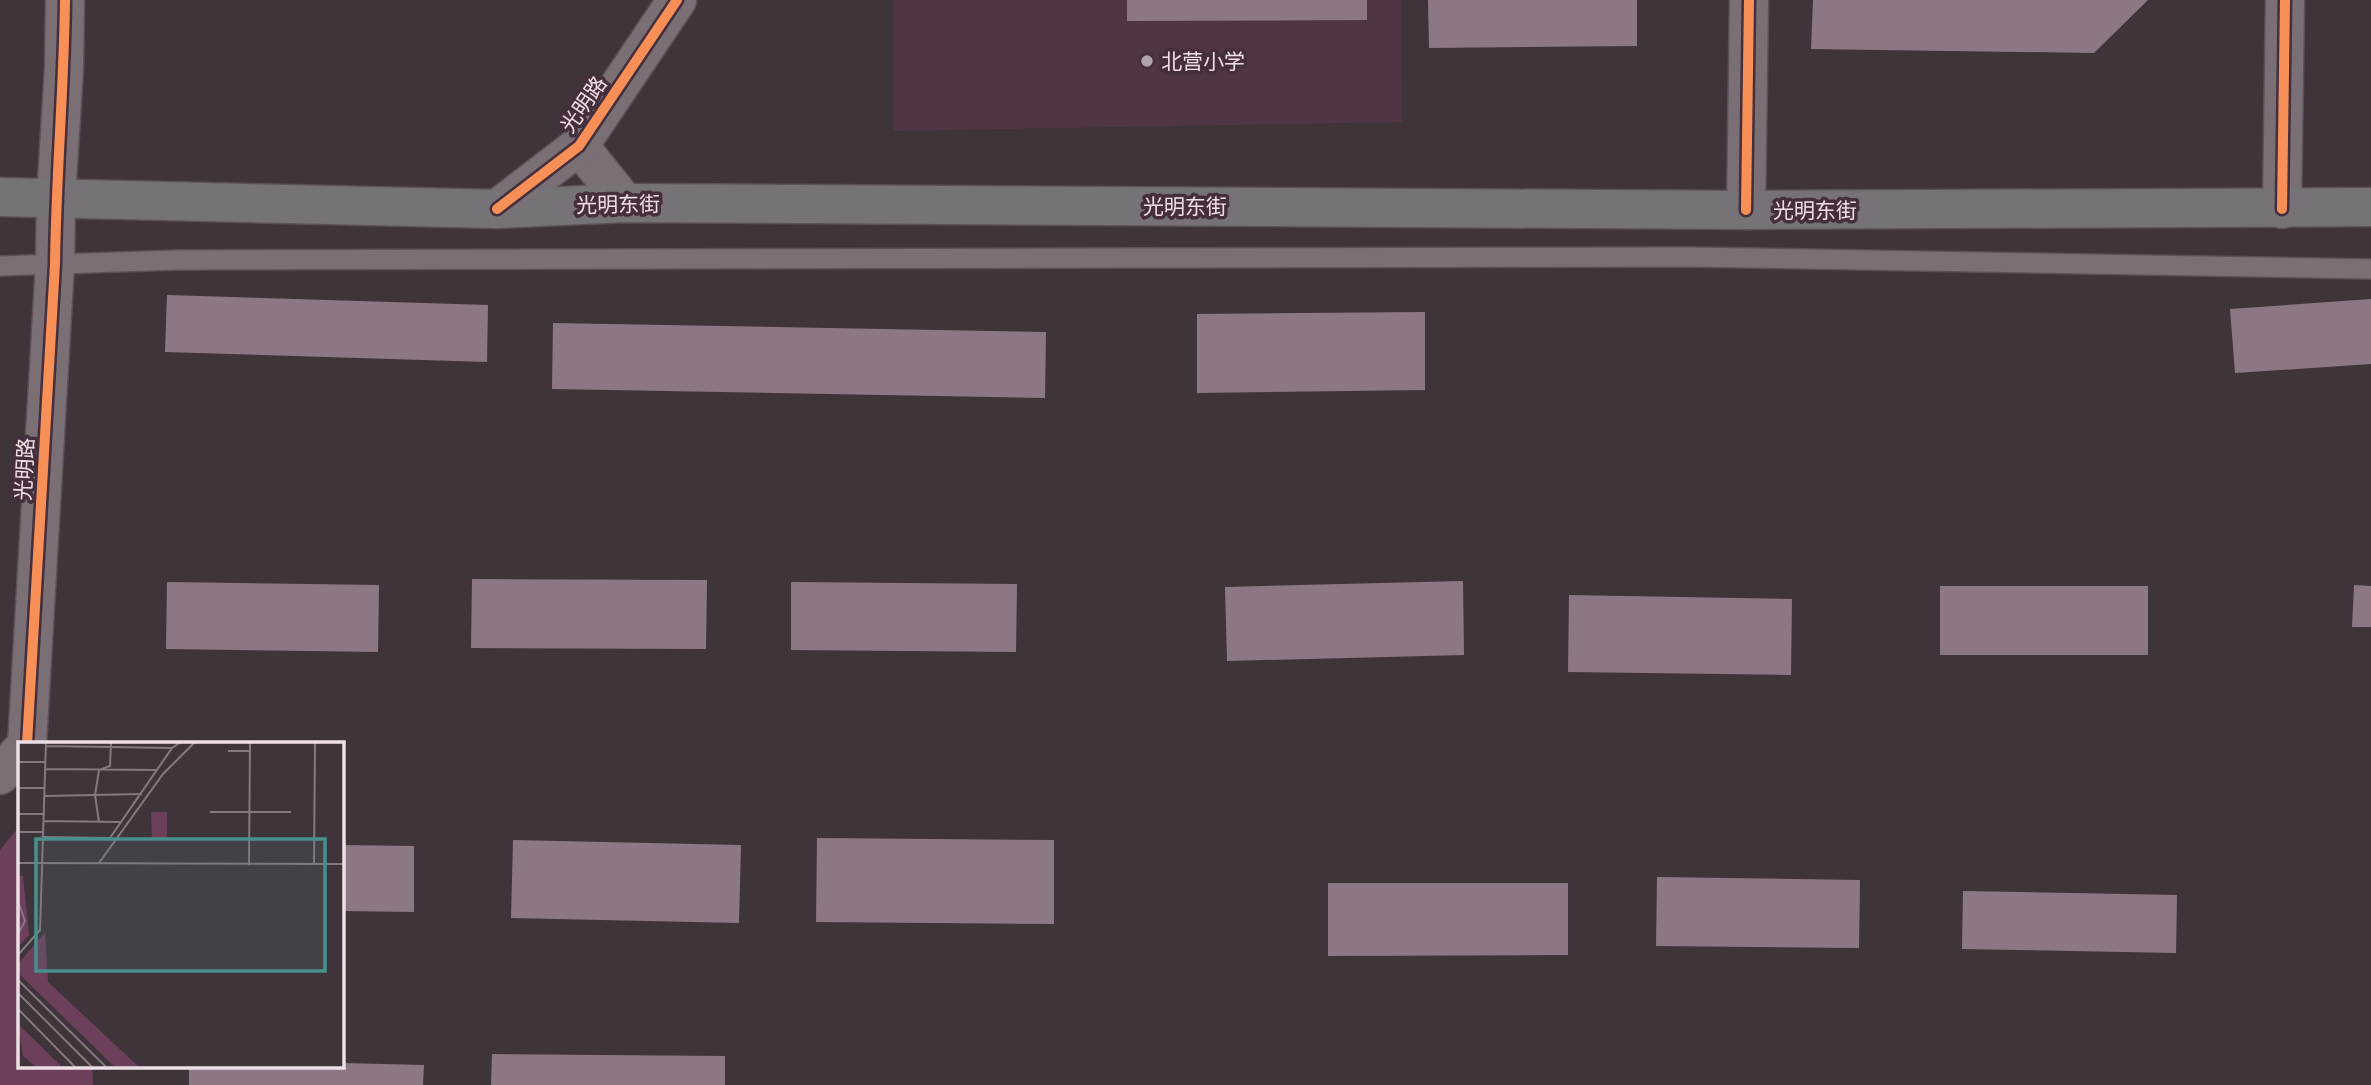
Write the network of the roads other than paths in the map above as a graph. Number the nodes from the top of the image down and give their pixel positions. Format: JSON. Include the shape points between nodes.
{"nodes":[{"id":1,"x":65,"y":0,"type":"edge"},
{"id":2,"x":677,"y":0,"type":"edge"},
{"id":3,"x":1749,"y":0,"type":"edge"},
{"id":4,"x":2285,"y":0,"type":"edge"},
{"id":5,"x":579,"y":146,"type":"junction"},
{"id":6,"x":0,"y":197,"type":"edge"},
{"id":7,"x":56,"y":197,"type":"junction"},
{"id":8,"x":625,"y":203,"type":"junction"},
{"id":9,"x":2371,"y":207,"type":"edge"},
{"id":10,"x":497,"y":209,"type":"junction"},
{"id":11,"x":2282,"y":209,"type":"junction"},
{"id":12,"x":1746,"y":210,"type":"junction"},
{"id":13,"x":55,"y":264,"type":"junction"},
{"id":14,"x":0,"y":266,"type":"edge"},
{"id":15,"x":2371,"y":269,"type":"edge"},
{"id":16,"x":27,"y":742,"type":"edge"},
{"id":17,"x":18,"y":754,"type":"edge"},
{"id":18,"x":0,"y":775,"type":"edge"}],
"edges":[{"from":1,"to":7,"type":"street","name":"光明路"},
{"from":2,"to":5,"type":"street","name":"光明路"},
{"from":3,"to":12,"type":"street"},
{"from":4,"to":11,"type":"street"},
{"from":5,"to":8,"type":"street"},
{"from":5,"to":10,"type":"street","name":"光明路"},
{"from":6,"to":7,"type":"main road","name":"光明东街"},
{"from":7,"to":10,"type":"main road","name":"光明东街"},
{"from":7,"to":13,"type":"street","name":"光明路"},
{"from":8,"to":10,"type":"main road","name":"光明东街"},
{"from":8,"to":12,"type":"main road","name":"光明东街"},
{"from":9,"to":11,"type":"main road","name":"光明东街"},
{"from":11,"to":12,"type":"main road","name":"光明东街"},
{"from":13,"to":14,"type":"lane"},
{"from":13,"to":15,"type":"lane","via":[[1691,257]]},
{"from":13,"to":16,"type":"street","name":"光明路"},
{"from":17,"to":18,"type":"street"}]}
